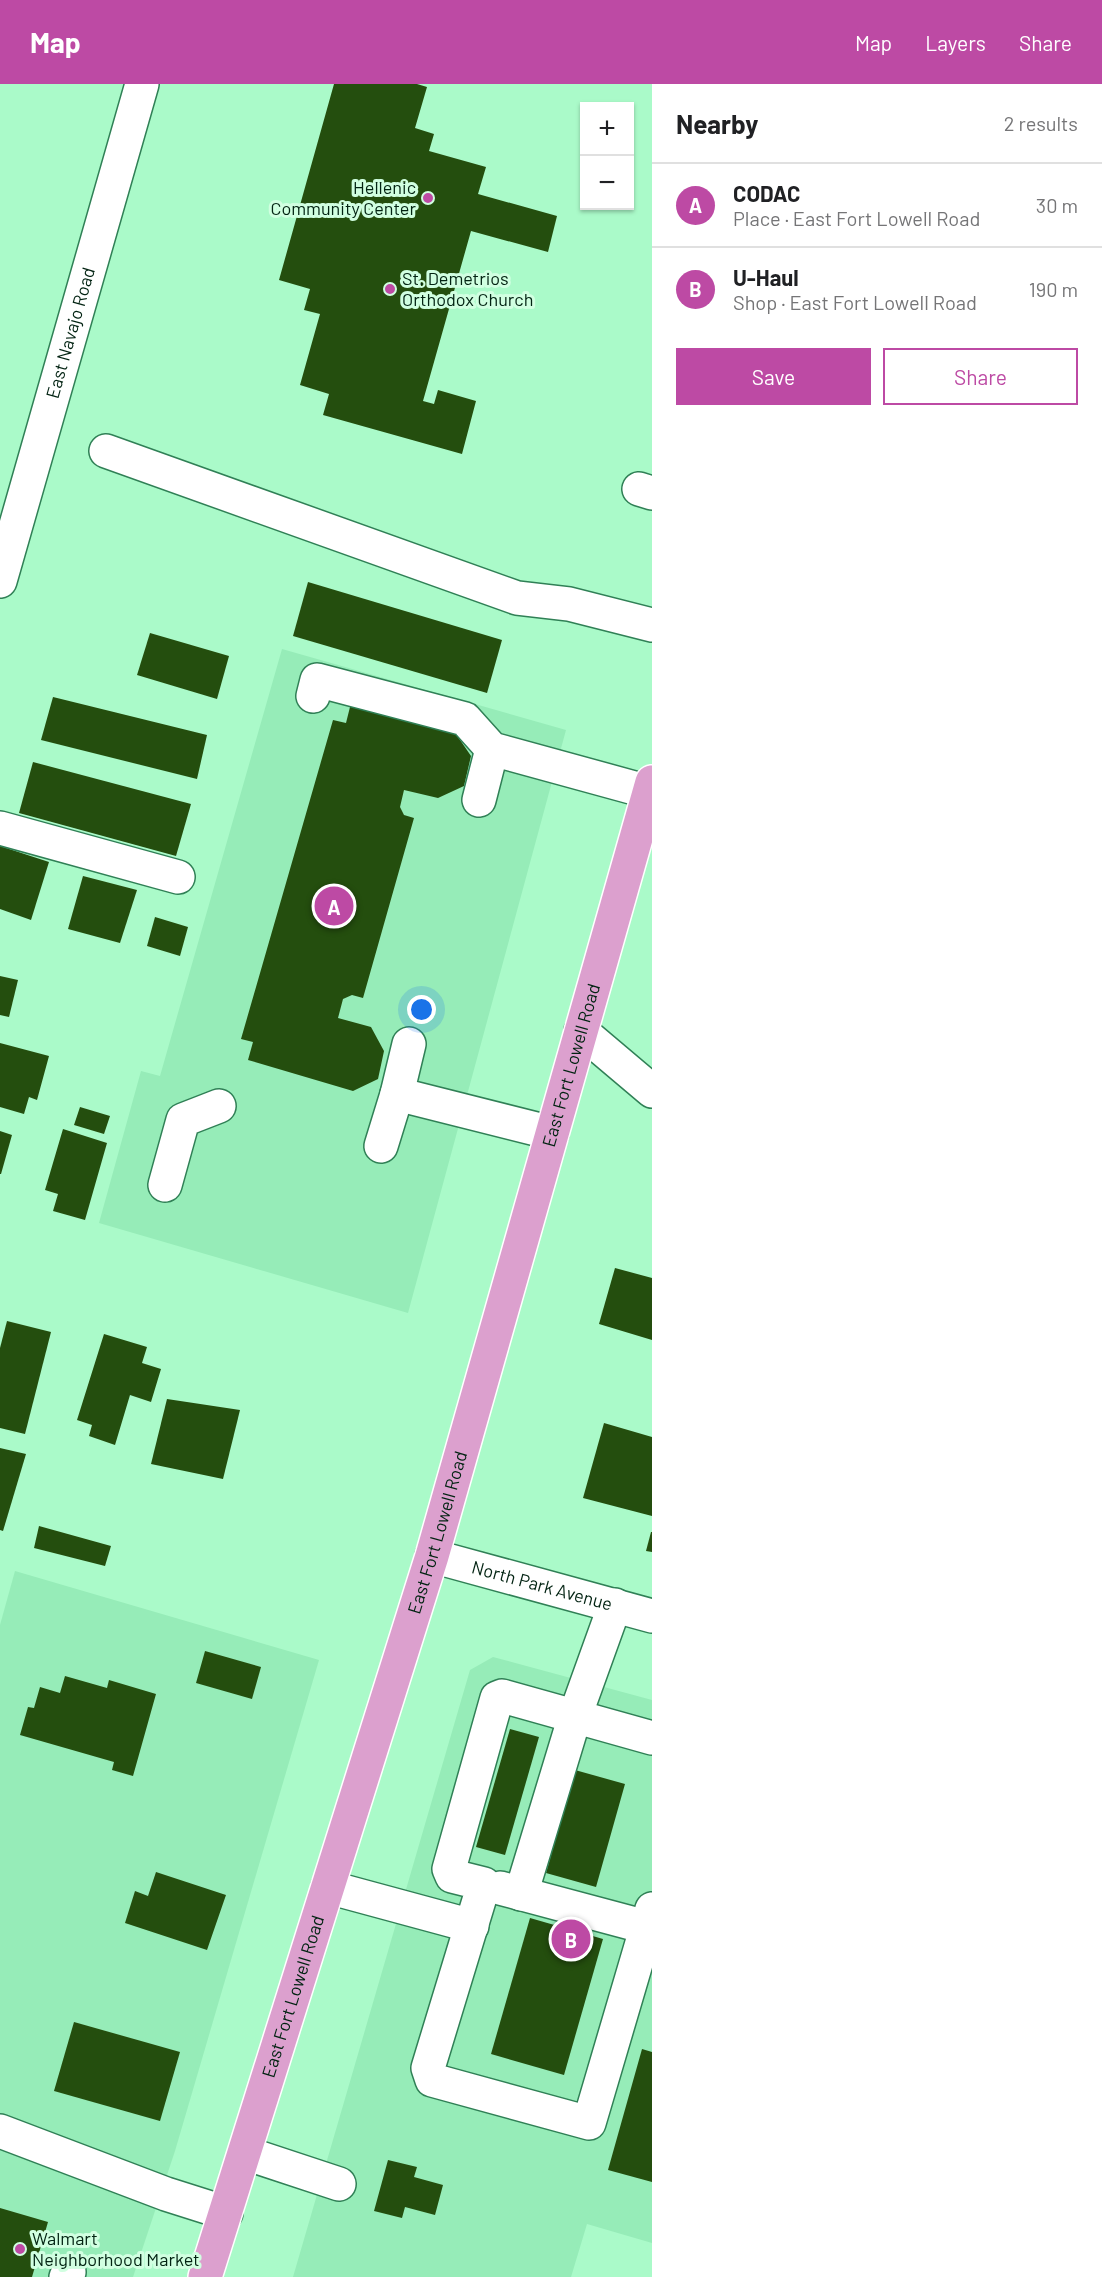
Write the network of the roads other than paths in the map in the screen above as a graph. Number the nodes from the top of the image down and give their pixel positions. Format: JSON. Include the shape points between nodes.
{"nodes":[{"id":1,"x":142,"y":84,"type":"edge"},
{"id":2,"x":106,"y":451,"type":"dead end"},
{"id":3,"x":0,"y":581,"type":"edge"},
{"id":4,"x":652,"y":625,"type":"edge"},
{"id":5,"x":314,"y":696,"type":"dead end"},
{"id":6,"x":492,"y":749,"type":"junction"},
{"id":7,"x":651,"y":787,"type":"edge"},
{"id":8,"x":479,"y":800,"type":"dead end"},
{"id":9,"x":0,"y":828,"type":"edge"},
{"id":10,"x":178,"y":877,"type":"dead end"},
{"id":11,"x":581,"y":1031,"type":"junction"},
{"id":12,"x":410,"y":1044,"type":"dead end"},
{"id":13,"x":652,"y":1091,"type":"edge"},
{"id":14,"x":397,"y":1094,"type":"junction"},
{"id":15,"x":219,"y":1106,"type":"dead end"},
{"id":16,"x":552,"y":1134,"type":"junction"},
{"id":17,"x":381,"y":1146,"type":"dead end"},
{"id":18,"x":165,"y":1185,"type":"dead end"},
{"id":19,"x":432,"y":1556,"type":"junction"},
{"id":20,"x":615,"y":1605,"type":"junction"},
{"id":21,"x":652,"y":1616,"type":"edge"},
{"id":22,"x":575,"y":1716,"type":"junction"},
{"id":23,"x":652,"y":1738,"type":"edge"},
{"id":24,"x":483,"y":1884,"type":"junction"},
{"id":25,"x":328,"y":1887,"type":"junction"},
{"id":26,"x":521,"y":1894,"type":"junction"},
{"id":27,"x":649,"y":1918,"type":"edge"},
{"id":28,"x":472,"y":1926,"type":"junction"},
{"id":29,"x":0,"y":2131,"type":"edge"},
{"id":30,"x":244,"y":2153,"type":"junction"},
{"id":31,"x":339,"y":2184,"type":"dead end"},
{"id":32,"x":226,"y":2213,"type":"junction"},
{"id":33,"x":205,"y":2277,"type":"edge"}],
"edges":[{"from":1,"to":3,"type":"street","name":"East Navajo Road"},
{"from":2,"to":4,"type":"street","via":[[517,598],[569,604]]},
{"from":5,"to":6,"type":"street","via":[[317,680],[465,719]]},
{"from":6,"to":7,"type":"street"},
{"from":6,"to":8,"type":"street"},
{"from":7,"to":11,"type":"main road","name":"East Fort Lowell Road"},
{"from":9,"to":10,"type":"street"},
{"from":11,"to":13,"type":"street"},
{"from":11,"to":16,"type":"main road","name":"East Fort Lowell Road"},
{"from":12,"to":14,"type":"street"},
{"from":14,"to":16,"type":"street"},
{"from":14,"to":17,"type":"street"},
{"from":15,"to":18,"type":"street","via":[[183,1120]]},
{"from":16,"to":19,"type":"main road","name":"East Fort Lowell Road"},
{"from":19,"to":20,"type":"street","name":"North Park Avenue"},
{"from":19,"to":25,"type":"main road","name":"East Fort Lowell Road"},
{"from":20,"to":21,"type":"street","name":"North Park Avenue"},
{"from":20,"to":22,"type":"street"},
{"from":22,"to":23,"type":"street"},
{"from":22,"to":24,"type":"street","via":[[502,1696],[497,1698],[449,1869],[453,1876]]},
{"from":22,"to":26,"type":"street"},
{"from":24,"to":26,"type":"street"},
{"from":24,"to":28,"type":"street"},
{"from":25,"to":28,"type":"street"},
{"from":25,"to":30,"type":"main road","name":"East Fort Lowell Road"},
{"from":26,"to":27,"type":"street"},
{"from":27,"to":28,"type":"street","via":[[590,2123],[432,2080],[429,2075]]},
{"from":29,"to":32,"type":"street"},
{"from":30,"to":31,"type":"street"},
{"from":30,"to":32,"type":"main road","name":"East Fort Lowell Road"},
{"from":32,"to":33,"type":"main road","name":"East Fort Lowell Road"}]}
